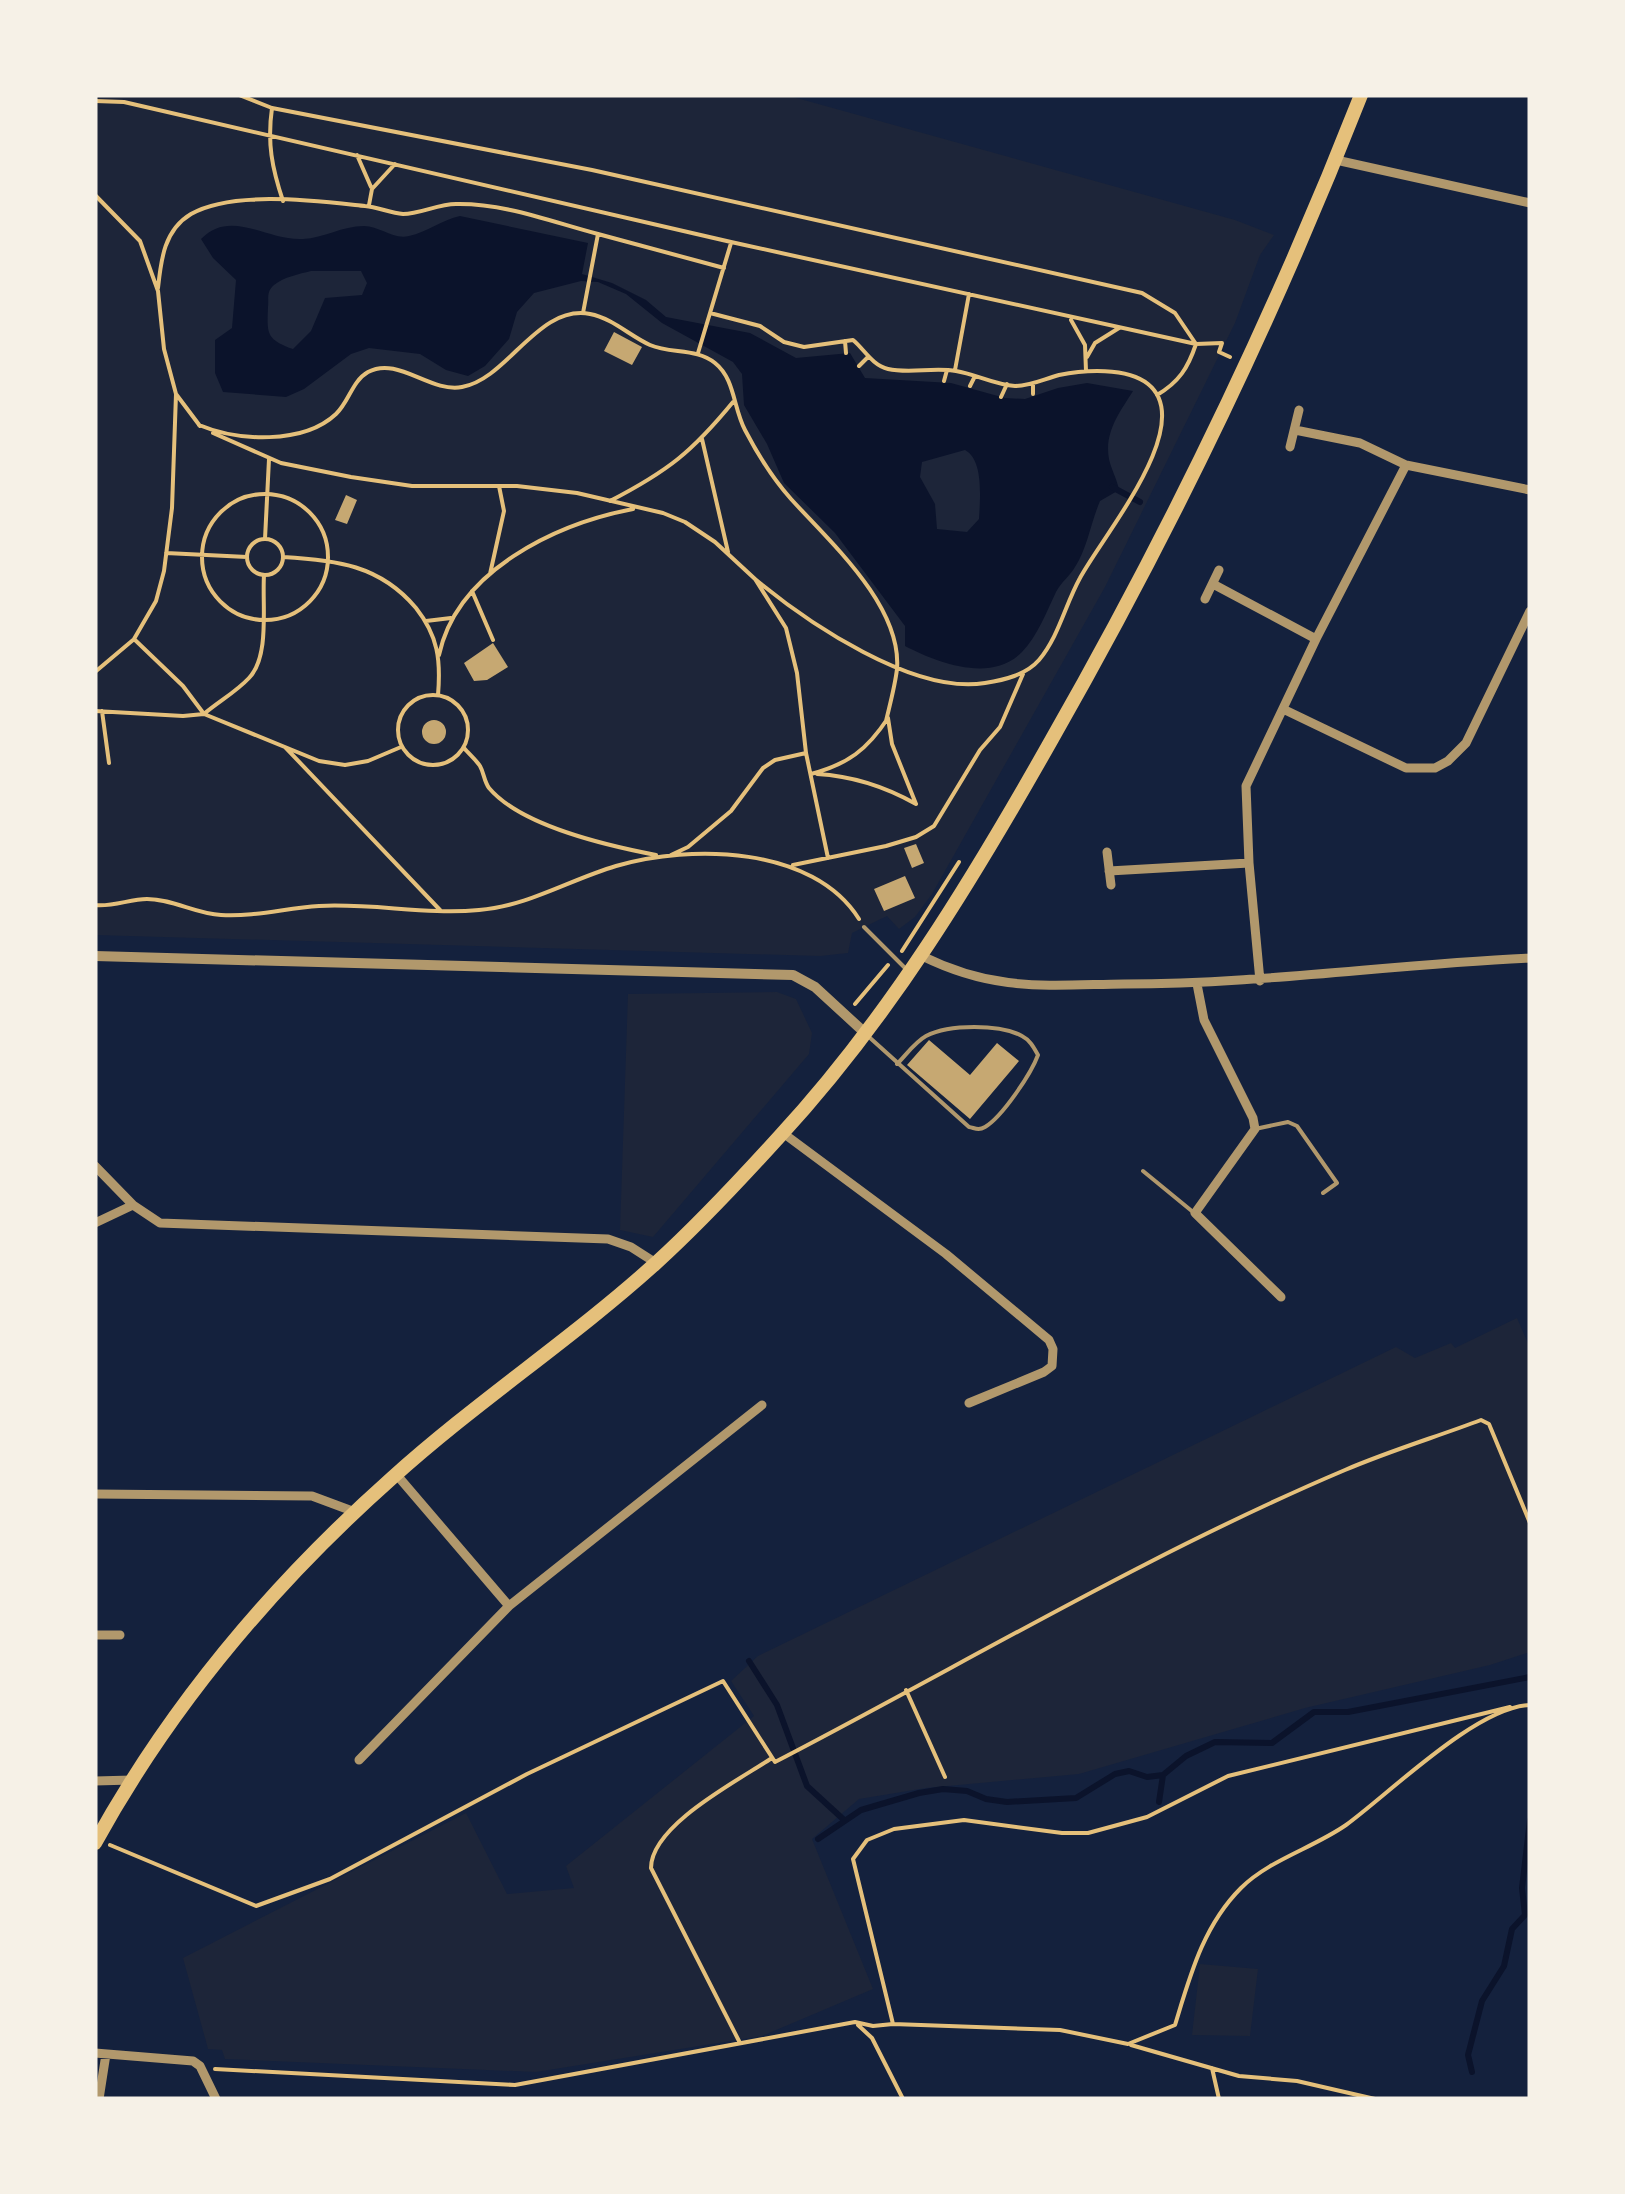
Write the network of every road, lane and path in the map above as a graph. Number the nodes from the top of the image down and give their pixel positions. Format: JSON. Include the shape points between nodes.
{"nodes":[{"id":1,"x":239,"y":95,"type":"edge"},
{"id":2,"x":1361,"y":95,"type":"edge"},
{"id":3,"x":95,"y":102,"type":"edge"},
{"id":4,"x":272,"y":108,"type":"junction"},
{"id":5,"x":268,"y":135,"type":"junction"},
{"id":6,"x":357,"y":155,"type":"junction"},
{"id":7,"x":1336,"y":160,"type":"junction"},
{"id":8,"x":395,"y":164,"type":"junction"},
{"id":9,"x":372,"y":189,"type":"junction"},
{"id":10,"x":95,"y":195,"type":"edge"},
{"id":11,"x":284,"y":201,"type":"junction"},
{"id":12,"x":1530,"y":204,"type":"edge"},
{"id":13,"x":369,"y":206,"type":"junction"},
{"id":14,"x":598,"y":234,"type":"junction"},
{"id":15,"x":731,"y":242,"type":"junction"},
{"id":16,"x":724,"y":268,"type":"junction"},
{"id":17,"x":158,"y":291,"type":"junction"},
{"id":18,"x":970,"y":294,"type":"junction"},
{"id":19,"x":710,"y":312,"type":"junction"},
{"id":20,"x":583,"y":313,"type":"junction"},
{"id":21,"x":1070,"y":318,"type":"junction"},
{"id":22,"x":1119,"y":328,"type":"junction"},
{"id":23,"x":846,"y":341,"type":"junction"},
{"id":24,"x":1196,"y":344,"type":"junction"},
{"id":25,"x":846,"y":352,"type":"dead end"},
{"id":26,"x":698,"y":353,"type":"junction"},
{"id":27,"x":868,"y":357,"type":"junction"},
{"id":28,"x":1087,"y":357,"type":"junction"},
{"id":29,"x":1231,"y":357,"type":"dead end"},
{"id":30,"x":859,"y":366,"type":"dead end"},
{"id":31,"x":888,"y":368,"type":"junction"},
{"id":32,"x":947,"y":370,"type":"junction"},
{"id":33,"x":955,"y":370,"type":"junction"},
{"id":34,"x":916,"y":371,"type":"junction"},
{"id":35,"x":1086,"y":372,"type":"junction"},
{"id":36,"x":1060,"y":375,"type":"junction"},
{"id":37,"x":975,"y":376,"type":"junction"},
{"id":38,"x":886,"y":378,"type":"dead end"},
{"id":39,"x":915,"y":380,"type":"dead end"},
{"id":40,"x":944,"y":380,"type":"dead end"},
{"id":41,"x":1033,"y":383,"type":"junction"},
{"id":42,"x":1006,"y":384,"type":"junction"},
{"id":43,"x":1061,"y":384,"type":"dead end"},
{"id":44,"x":970,"y":386,"type":"dead end"},
{"id":45,"x":176,"y":394,"type":"junction"},
{"id":46,"x":1032,"y":394,"type":"dead end"},
{"id":47,"x":1157,"y":395,"type":"junction"},
{"id":48,"x":1001,"y":397,"type":"dead end"},
{"id":49,"x":733,"y":402,"type":"junction"},
{"id":50,"x":1300,"y":410,"type":"dead end"},
{"id":51,"x":199,"y":424,"type":"junction"},
{"id":52,"x":1295,"y":430,"type":"junction"},
{"id":53,"x":702,"y":439,"type":"junction"},
{"id":54,"x":1290,"y":447,"type":"dead end"},
{"id":55,"x":268,"y":459,"type":"junction"},
{"id":56,"x":1406,"y":465,"type":"junction"},
{"id":57,"x":499,"y":486,"type":"junction"},
{"id":58,"x":1530,"y":490,"type":"edge"},
{"id":59,"x":267,"y":494,"type":"junction"},
{"id":60,"x":610,"y":501,"type":"junction"},
{"id":61,"x":642,"y":508,"type":"junction"},
{"id":62,"x":264,"y":539,"type":"junction"},
{"id":63,"x":166,"y":553,"type":"junction"},
{"id":64,"x":728,"y":554,"type":"junction"},
{"id":65,"x":201,"y":555,"type":"junction"},
{"id":66,"x":247,"y":556,"type":"junction"},
{"id":67,"x":283,"y":557,"type":"junction"},
{"id":68,"x":328,"y":560,"type":"junction"},
{"id":69,"x":1219,"y":570,"type":"dead end"},
{"id":70,"x":490,"y":574,"type":"junction"},
{"id":71,"x":264,"y":575,"type":"junction"},
{"id":72,"x":755,"y":579,"type":"junction"},
{"id":73,"x":1213,"y":584,"type":"junction"},
{"id":74,"x":472,"y":591,"type":"junction"},
{"id":75,"x":1205,"y":600,"type":"dead end"},
{"id":76,"x":1530,"y":610,"type":"edge"},
{"id":77,"x":452,"y":618,"type":"junction"},
{"id":78,"x":261,"y":621,"type":"junction"},
{"id":79,"x":426,"y":621,"type":"junction"},
{"id":80,"x":134,"y":639,"type":"junction"},
{"id":81,"x":1316,"y":639,"type":"junction"},
{"id":82,"x":492,"y":640,"type":"dead end"},
{"id":83,"x":440,"y":654,"type":"junction"},
{"id":84,"x":897,"y":666,"type":"junction"},
{"id":85,"x":95,"y":672,"type":"edge"},
{"id":86,"x":1023,"y":674,"type":"junction"},
{"id":87,"x":438,"y":695,"type":"junction"},
{"id":88,"x":1283,"y":710,"type":"junction"},
{"id":89,"x":95,"y":711,"type":"edge"},
{"id":90,"x":102,"y":711,"type":"junction"},
{"id":91,"x":204,"y":714,"type":"junction"},
{"id":92,"x":886,"y":721,"type":"junction"},
{"id":93,"x":282,"y":744,"type":"junction"},
{"id":94,"x":402,"y":747,"type":"junction"},
{"id":95,"x":464,"y":748,"type":"junction"},
{"id":96,"x":806,"y":753,"type":"junction"},
{"id":97,"x":109,"y":763,"type":"dead end"},
{"id":98,"x":810,"y":774,"type":"junction"},
{"id":99,"x":1107,"y":852,"type":"dead end"},
{"id":100,"x":964,"y":854,"type":"dead end"},
{"id":101,"x":661,"y":856,"type":"junction"},
{"id":102,"x":669,"y":856,"type":"junction"},
{"id":103,"x":828,"y":858,"type":"junction"},
{"id":104,"x":1249,"y":863,"type":"junction"},
{"id":105,"x":791,"y":865,"type":"junction"},
{"id":106,"x":1109,"y":870,"type":"junction"},
{"id":107,"x":1111,"y":885,"type":"dead end"},
{"id":108,"x":95,"y":905,"type":"edge"},
{"id":109,"x":440,"y":910,"type":"junction"},
{"id":110,"x":864,"y":927,"type":"joint"},
{"id":111,"x":902,"y":951,"type":"dead end"},
{"id":112,"x":95,"y":956,"type":"edge"},
{"id":113,"x":922,"y":956,"type":"junction"},
{"id":114,"x":1530,"y":958,"type":"edge"},
{"id":115,"x":886,"y":966,"type":"dead end"},
{"id":116,"x":910,"y":972,"type":"junction"},
{"id":117,"x":1260,"y":981,"type":"junction"},
{"id":118,"x":1197,"y":984,"type":"junction"},
{"id":119,"x":858,"y":1000,"type":"dead end"},
{"id":120,"x":864,"y":1032,"type":"junction"},
{"id":121,"x":897,"y":1064,"type":"junction"},
{"id":122,"x":1255,"y":1129,"type":"junction"},
{"id":123,"x":784,"y":1133,"type":"junction"},
{"id":124,"x":95,"y":1166,"type":"edge"},
{"id":125,"x":1143,"y":1171,"type":"dead end"},
{"id":126,"x":1323,"y":1193,"type":"dead end"},
{"id":127,"x":133,"y":1205,"type":"junction"},
{"id":128,"x":1196,"y":1213,"type":"junction"},
{"id":129,"x":95,"y":1224,"type":"edge"},
{"id":130,"x":656,"y":1263,"type":"junction"},
{"id":131,"x":1281,"y":1296,"type":"dead end"},
{"id":132,"x":969,"y":1403,"type":"dead end"},
{"id":133,"x":762,"y":1405,"type":"dead end"},
{"id":134,"x":396,"y":1474,"type":"junction"},
{"id":135,"x":95,"y":1494,"type":"edge"},
{"id":136,"x":354,"y":1512,"type":"junction"},
{"id":137,"x":1530,"y":1522,"type":"edge"},
{"id":138,"x":509,"y":1606,"type":"junction"},
{"id":139,"x":95,"y":1635,"type":"edge"},
{"id":140,"x":120,"y":1635,"type":"dead end"},
{"id":141,"x":906,"y":1690,"type":"junction"},
{"id":142,"x":1530,"y":1704,"type":"edge"},
{"id":143,"x":1517,"y":1705,"type":"junction"},
{"id":144,"x":772,"y":1758,"type":"junction"},
{"id":145,"x":359,"y":1760,"type":"dead end"},
{"id":146,"x":945,"y":1777,"type":"dead end"},
{"id":147,"x":132,"y":1780,"type":"junction"},
{"id":148,"x":95,"y":1781,"type":"edge"},
{"id":149,"x":96,"y":1841,"type":"edge"},
{"id":150,"x":855,"y":2022,"type":"junction"},
{"id":151,"x":893,"y":2024,"type":"junction"},
{"id":152,"x":740,"y":2043,"type":"junction"},
{"id":153,"x":1128,"y":2044,"type":"junction"},
{"id":154,"x":100,"y":2053,"type":"edge"},
{"id":155,"x":200,"y":2066,"type":"junction"},
{"id":156,"x":1212,"y":2068,"type":"junction"},
{"id":157,"x":98,"y":2099,"type":"edge"},
{"id":158,"x":216,"y":2099,"type":"edge"},
{"id":159,"x":903,"y":2099,"type":"edge"},
{"id":160,"x":1219,"y":2099,"type":"edge"},
{"id":161,"x":1375,"y":2099,"type":"edge"}],
"edges":[{"from":1,"to":4,"type":"path"},
{"from":2,"to":7,"type":"main road"},
{"from":3,"to":5,"type":"path","via":[[124,102]]},
{"from":4,"to":5,"type":"path"},
{"from":4,"to":24,"type":"path","via":[[592,170],[1142,293],[1175,313]]},
{"from":5,"to":6,"type":"path"},
{"from":5,"to":11,"type":"path"},
{"from":6,"to":8,"type":"path"},
{"from":6,"to":9,"type":"path"},
{"from":7,"to":12,"type":"street"},
{"from":7,"to":113,"type":"main road","via":[[1246,364],[1114,630]]},
{"from":8,"to":9,"type":"path"},
{"from":8,"to":15,"type":"path"},
{"from":9,"to":13,"type":"path"},
{"from":10,"to":17,"type":"path","via":[[140,241]]},
{"from":11,"to":13,"type":"path"},
{"from":11,"to":17,"type":"path","via":[[211,204],[187,216],[162,253]]},
{"from":13,"to":14,"type":"path","via":[[403,214],[454,204],[509,210]]},
{"from":14,"to":16,"type":"path"},
{"from":14,"to":20,"type":"path"},
{"from":15,"to":16,"type":"path"},
{"from":15,"to":18,"type":"path"},
{"from":16,"to":19,"type":"path"},
{"from":17,"to":45,"type":"path"},
{"from":18,"to":21,"type":"path"},
{"from":18,"to":33,"type":"path"},
{"from":19,"to":23,"type":"path","via":[[804,347]]},
{"from":19,"to":26,"type":"path"},
{"from":20,"to":26,"type":"path","via":[[656,347]]},
{"from":20,"to":51,"type":"path","via":[[545,326],[488,378],[461,388],[382,367],[364,374],[338,413],[294,436],[215,432]]},
{"from":21,"to":22,"type":"path"},
{"from":21,"to":28,"type":"path"},
{"from":22,"to":24,"type":"path"},
{"from":22,"to":28,"type":"path"},
{"from":23,"to":25,"type":"path"},
{"from":23,"to":27,"type":"path"},
{"from":24,"to":29,"type":"path","via":[[1222,342],[1219,352]]},
{"from":24,"to":47,"type":"path","via":[[1175,384]]},
{"from":26,"to":49,"type":"path","via":[[728,375]]},
{"from":27,"to":30,"type":"path"},
{"from":27,"to":31,"type":"path"},
{"from":28,"to":35,"type":"path"},
{"from":31,"to":34,"type":"path"},
{"from":31,"to":38,"type":"path"},
{"from":32,"to":33,"type":"path"},
{"from":32,"to":34,"type":"path"},
{"from":32,"to":40,"type":"path"},
{"from":33,"to":37,"type":"path"},
{"from":34,"to":39,"type":"path"},
{"from":35,"to":36,"type":"path"},
{"from":35,"to":47,"type":"path","via":[[1132,376]]},
{"from":36,"to":41,"type":"path"},
{"from":36,"to":43,"type":"path"},
{"from":37,"to":42,"type":"path"},
{"from":37,"to":44,"type":"path"},
{"from":41,"to":42,"type":"path"},
{"from":41,"to":46,"type":"path"},
{"from":42,"to":48,"type":"path"},
{"from":45,"to":51,"type":"path"},
{"from":45,"to":63,"type":"path"},
{"from":47,"to":86,"type":"path","via":[[1164,411],[1161,439],[1080,578],[1054,637]]},
{"from":49,"to":53,"type":"path"},
{"from":49,"to":84,"type":"path","via":[[778,484],[882,608]]},
{"from":50,"to":52,"type":"street"},
{"from":51,"to":55,"type":"path"},
{"from":52,"to":54,"type":"street"},
{"from":52,"to":56,"type":"street","via":[[1360,443]]},
{"from":53,"to":60,"type":"path","via":[[662,474]]},
{"from":53,"to":64,"type":"path"},
{"from":55,"to":57,"type":"path","via":[[412,486]]},
{"from":55,"to":59,"type":"path"},
{"from":56,"to":58,"type":"street"},
{"from":56,"to":81,"type":"street"},
{"from":57,"to":60,"type":"path"},
{"from":57,"to":70,"type":"path","via":[[504,511]]},
{"from":59,"to":62,"type":"path"},
{"from":59,"to":65,"type":"path","via":[[222,511]]},
{"from":59,"to":68,"type":"path","via":[[304,508],[317,522]]},
{"from":60,"to":61,"type":"path"},
{"from":61,"to":64,"type":"path","via":[[686,522]]},
{"from":61,"to":70,"type":"path","via":[[606,514],[542,541]]},
{"from":62,"to":66,"type":"path"},
{"from":62,"to":67,"type":"path","via":[[276,542]]},
{"from":63,"to":65,"type":"path"},
{"from":63,"to":80,"type":"path","via":[[156,601]]},
{"from":64,"to":72,"type":"path"},
{"from":65,"to":66,"type":"path"},
{"from":65,"to":78,"type":"path","via":[[218,600]]},
{"from":66,"to":71,"type":"path","via":[[252,570]]},
{"from":67,"to":68,"type":"path"},
{"from":67,"to":71,"type":"path","via":[[280,568]]},
{"from":68,"to":78,"type":"path","via":[[314,597],[300,610]]},
{"from":68,"to":79,"type":"path","via":[[384,578]]},
{"from":69,"to":73,"type":"street"},
{"from":70,"to":74,"type":"path"},
{"from":71,"to":78,"type":"path"},
{"from":72,"to":84,"type":"path","via":[[818,628]]},
{"from":72,"to":96,"type":"path","via":[[786,628]]},
{"from":73,"to":75,"type":"street"},
{"from":73,"to":81,"type":"street"},
{"from":74,"to":77,"type":"path"},
{"from":74,"to":82,"type":"path"},
{"from":76,"to":88,"type":"street","via":[[1466,743],[1435,768],[1406,768]]},
{"from":77,"to":79,"type":"path"},
{"from":77,"to":83,"type":"path"},
{"from":78,"to":91,"type":"path","via":[[258,667]]},
{"from":79,"to":83,"type":"path"},
{"from":80,"to":85,"type":"path"},
{"from":80,"to":91,"type":"path"},
{"from":81,"to":88,"type":"street"},
{"from":83,"to":87,"type":"path"},
{"from":84,"to":86,"type":"path","via":[[950,685]]},
{"from":84,"to":92,"type":"path"},
{"from":86,"to":103,"type":"path","via":[[1000,727],[934,826],[916,837]]},
{"from":87,"to":94,"type":"path","via":[[404,710],[398,722]]},
{"from":87,"to":95,"type":"path","via":[[466,714]]},
{"from":88,"to":104,"type":"street","via":[[1246,786]]},
{"from":89,"to":90,"type":"path"},
{"from":90,"to":91,"type":"path"},
{"from":90,"to":97,"type":"path"},
{"from":91,"to":93,"type":"path"},
{"from":92,"to":98,"type":"path","via":[[860,754]]},
{"from":92,"to":98,"type":"path","via":[[916,804],[848,776]]},
{"from":93,"to":94,"type":"path","via":[[345,765]]},
{"from":93,"to":109,"type":"path"},
{"from":94,"to":95,"type":"path","via":[[427,766],[448,763]]},
{"from":95,"to":101,"type":"path","via":[[497,795],[534,818],[578,837]]},
{"from":96,"to":98,"type":"path"},
{"from":96,"to":102,"type":"path","via":[[764,768],[731,812]]},
{"from":98,"to":103,"type":"path"},
{"from":99,"to":106,"type":"street"},
{"from":100,"to":111,"type":"path"},
{"from":101,"to":102,"type":"path"},
{"from":101,"to":109,"type":"path","via":[[614,866],[522,902]]},
{"from":102,"to":105,"type":"path"},
{"from":103,"to":105,"type":"path"},
{"from":104,"to":106,"type":"street"},
{"from":104,"to":117,"type":"street"},
{"from":105,"to":110,"type":"path","via":[[826,882]]},
{"from":106,"to":107,"type":"street"},
{"from":108,"to":109,"type":"path","via":[[146,899],[216,915],[255,916],[318,906]]},
{"from":110,"to":116,"type":"lane"},
{"from":112,"to":120,"type":"street","via":[[793,975],[816,987]]},
{"from":113,"to":116,"type":"main road"},
{"from":113,"to":118,"type":"street","via":[[976,979],[1014,985]]},
{"from":114,"to":117,"type":"street"},
{"from":115,"to":119,"type":"path"},
{"from":116,"to":120,"type":"main road"},
{"from":117,"to":118,"type":"street"},
{"from":118,"to":122,"type":"street","via":[[1204,1020]]},
{"from":120,"to":121,"type":"lane"},
{"from":120,"to":123,"type":"main road"},
{"from":121,"to":121,"type":"lane","via":[[938,1030],[999,1030],[1022,1036],[1038,1055],[1023,1085],[976,1129]]},
{"from":122,"to":126,"type":"lane","via":[[1297,1126],[1337,1183]]},
{"from":122,"to":128,"type":"street"},
{"from":123,"to":130,"type":"main road"},
{"from":123,"to":132,"type":"street","via":[[1049,1340],[1052,1366]]},
{"from":124,"to":127,"type":"street"},
{"from":125,"to":128,"type":"lane"},
{"from":127,"to":129,"type":"street"},
{"from":127,"to":130,"type":"street","via":[[160,1223],[608,1239]]},
{"from":128,"to":131,"type":"street"},
{"from":130,"to":134,"type":"main road"},
{"from":133,"to":138,"type":"street"},
{"from":134,"to":136,"type":"main road"},
{"from":134,"to":138,"type":"street"},
{"from":135,"to":136,"type":"street","via":[[312,1496]]},
{"from":136,"to":147,"type":"main road","via":[[266,1602]]},
{"from":137,"to":141,"type":"path","via":[[1481,1420],[1346,1469],[1230,1523]]},
{"from":138,"to":145,"type":"street"},
{"from":139,"to":140,"type":"street"},
{"from":141,"to":144,"type":"path"},
{"from":141,"to":146,"type":"path"},
{"from":142,"to":143,"type":"path"},
{"from":143,"to":151,"type":"path","via":[[1228,1776],[1148,1817],[1088,1833],[964,1820],[894,1829],[867,1840],[853,1859]]},
{"from":143,"to":153,"type":"path","via":[[1418,1765],[1344,1827],[1242,1886],[1198,1951],[1175,2025]]},
{"from":144,"to":149,"type":"path","via":[[724,1681],[330,1879],[256,1906]]},
{"from":144,"to":152,"type":"path","via":[[674,1827],[651,1858]]},
{"from":147,"to":148,"type":"street"},
{"from":147,"to":149,"type":"main road"},
{"from":150,"to":151,"type":"path"},
{"from":150,"to":152,"type":"path"},
{"from":150,"to":159,"type":"path","via":[[872,2038]]},
{"from":151,"to":153,"type":"path","via":[[1060,2030]]},
{"from":152,"to":155,"type":"path","via":[[516,2084]]},
{"from":153,"to":156,"type":"path"},
{"from":154,"to":155,"type":"street"},
{"from":154,"to":157,"type":"street"},
{"from":155,"to":158,"type":"street"},
{"from":156,"to":160,"type":"path"},
{"from":156,"to":161,"type":"path"}]}
